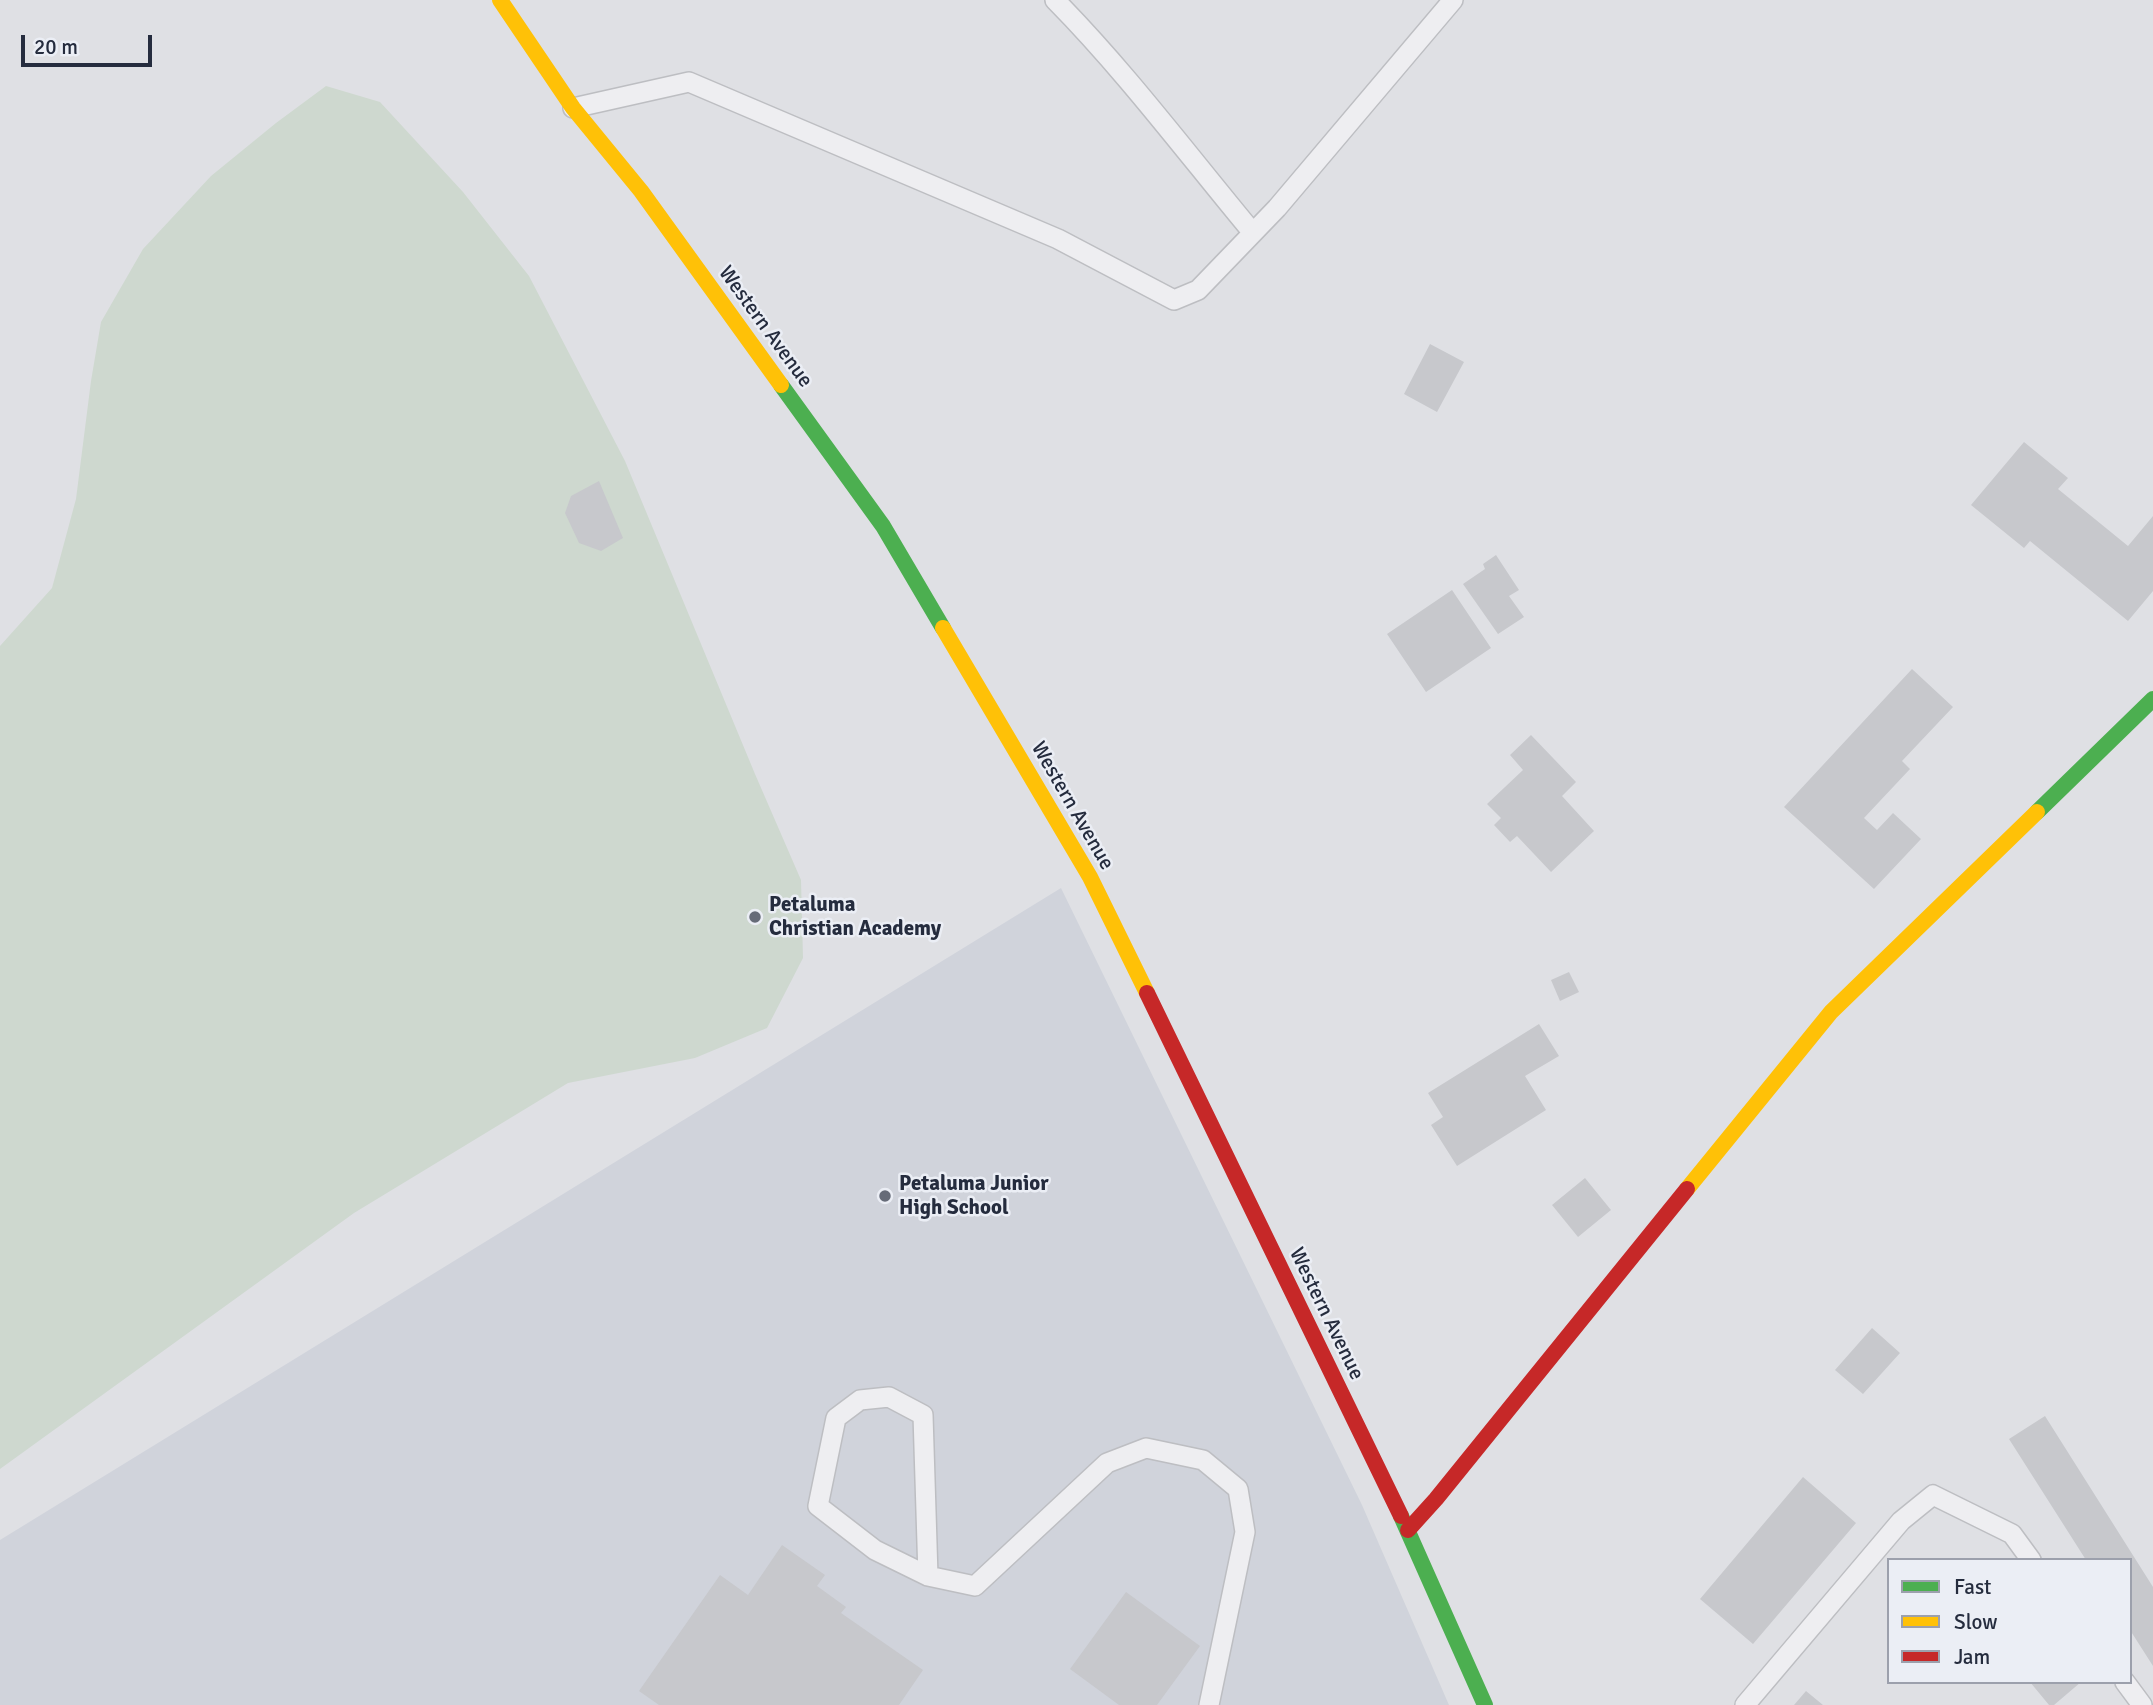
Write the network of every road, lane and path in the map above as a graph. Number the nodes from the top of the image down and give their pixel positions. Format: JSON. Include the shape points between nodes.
{"nodes":[{"id":1,"x":500,"y":0,"type":"edge"},
{"id":2,"x":1055,"y":0,"type":"edge"},
{"id":3,"x":1454,"y":0,"type":"edge"},
{"id":4,"x":573,"y":108,"type":"junction"},
{"id":5,"x":1253,"y":233,"type":"junction"},
{"id":6,"x":2153,"y":699,"type":"edge"},
{"id":7,"x":1408,"y":1530,"type":"junction"},
{"id":8,"x":2030,"y":1558,"type":"edge"},
{"id":9,"x":928,"y":1576,"type":"junction"},
{"id":10,"x":2126,"y":1684,"type":"edge"},
{"id":11,"x":1209,"y":1705,"type":"edge"},
{"id":12,"x":1485,"y":1705,"type":"edge"},
{"id":13,"x":1745,"y":1705,"type":"edge"},
{"id":14,"x":2142,"y":1705,"type":"edge"}],
"edges":[{"from":1,"to":4,"type":"street","name":"Western Avenue"},
{"from":2,"to":5,"type":"lane"},
{"from":3,"to":5,"type":"lane"},
{"from":4,"to":5,"type":"lane","via":[[689,82],[1058,239],[1174,300],[1198,290]]},
{"from":4,"to":7,"type":"street","name":"Western Avenue","via":[[641,191],[883,526],[1084,865]]},
{"from":6,"to":7,"type":"street","via":[[1830,1012]]},
{"from":7,"to":12,"type":"street","name":"Western Avenue"},
{"from":8,"to":13,"type":"lane","via":[[2012,1534],[1933,1495],[1901,1521]]},
{"from":9,"to":9,"type":"lane","via":[[923,1415],[889,1397],[860,1400],[836,1418],[818,1506],[876,1550]]},
{"from":9,"to":11,"type":"lane","via":[[975,1586],[1107,1463],[1146,1448],[1203,1460],[1238,1489],[1245,1532]]},
{"from":10,"to":14,"type":"lane"}]}
